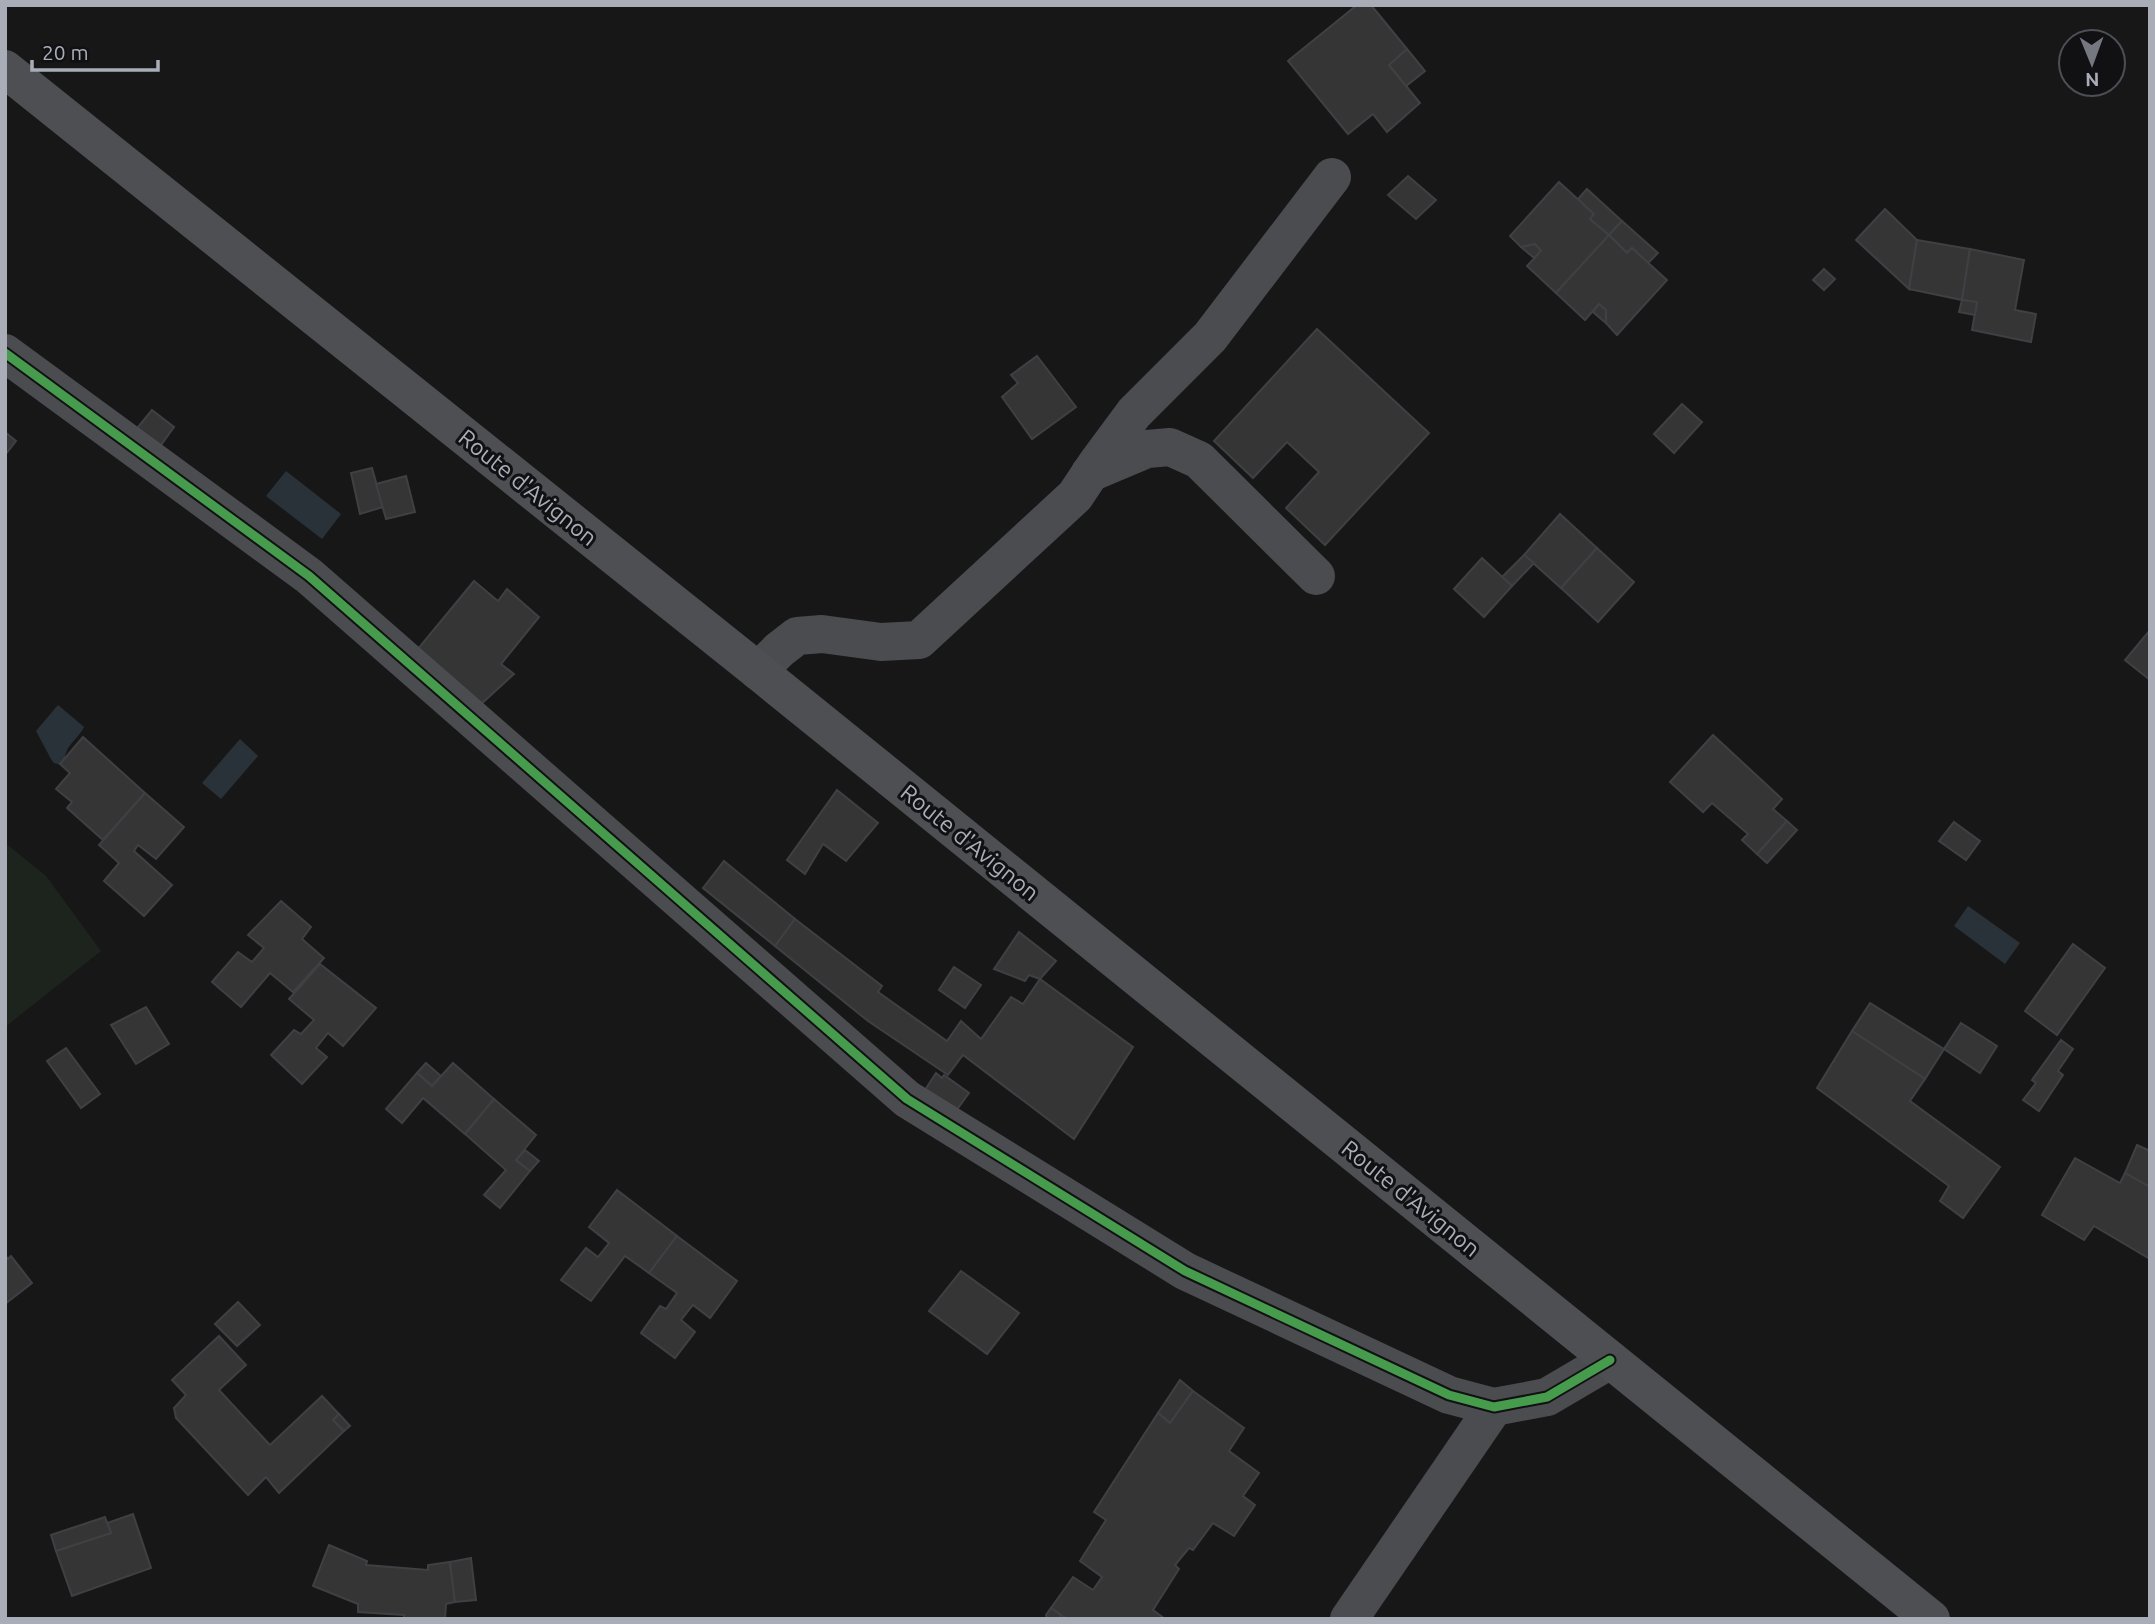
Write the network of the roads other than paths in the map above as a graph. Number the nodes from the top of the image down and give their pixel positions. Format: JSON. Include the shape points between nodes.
{"nodes":[{"id":1,"x":5,"y":69,"type":"edge"},
{"id":2,"x":1332,"y":177,"type":"dead end"},
{"id":3,"x":5,"y":353,"type":"edge"},
{"id":4,"x":1090,"y":473,"type":"junction"},
{"id":5,"x":1315,"y":576,"type":"dead end"},
{"id":6,"x":758,"y":671,"type":"junction"},
{"id":7,"x":1610,"y":1360,"type":"junction"},
{"id":8,"x":1494,"y":1407,"type":"junction"},
{"id":9,"x":1349,"y":1619,"type":"edge"},
{"id":10,"x":1931,"y":1619,"type":"edge"}],
"edges":[{"from":1,"to":6,"type":"main road","name":"Route d'Avignon"},
{"from":2,"to":4,"type":"street","via":[[1210,337],[1134,413]]},
{"from":3,"to":8,"type":"street","via":[[309,576],[907,1099],[1185,1271],[1449,1395]]},
{"from":4,"to":5,"type":"street","via":[[1147,449],[1170,447],[1199,460]]},
{"from":4,"to":6,"type":"street","via":[[1075,496],[919,640],[797,636]]},
{"from":6,"to":7,"type":"main road","name":"Route d'Avignon"},
{"from":7,"to":8,"type":"street","via":[[1546,1397]]},
{"from":7,"to":10,"type":"main road","name":"Route d'Avignon"},
{"from":8,"to":9,"type":"street"}]}
